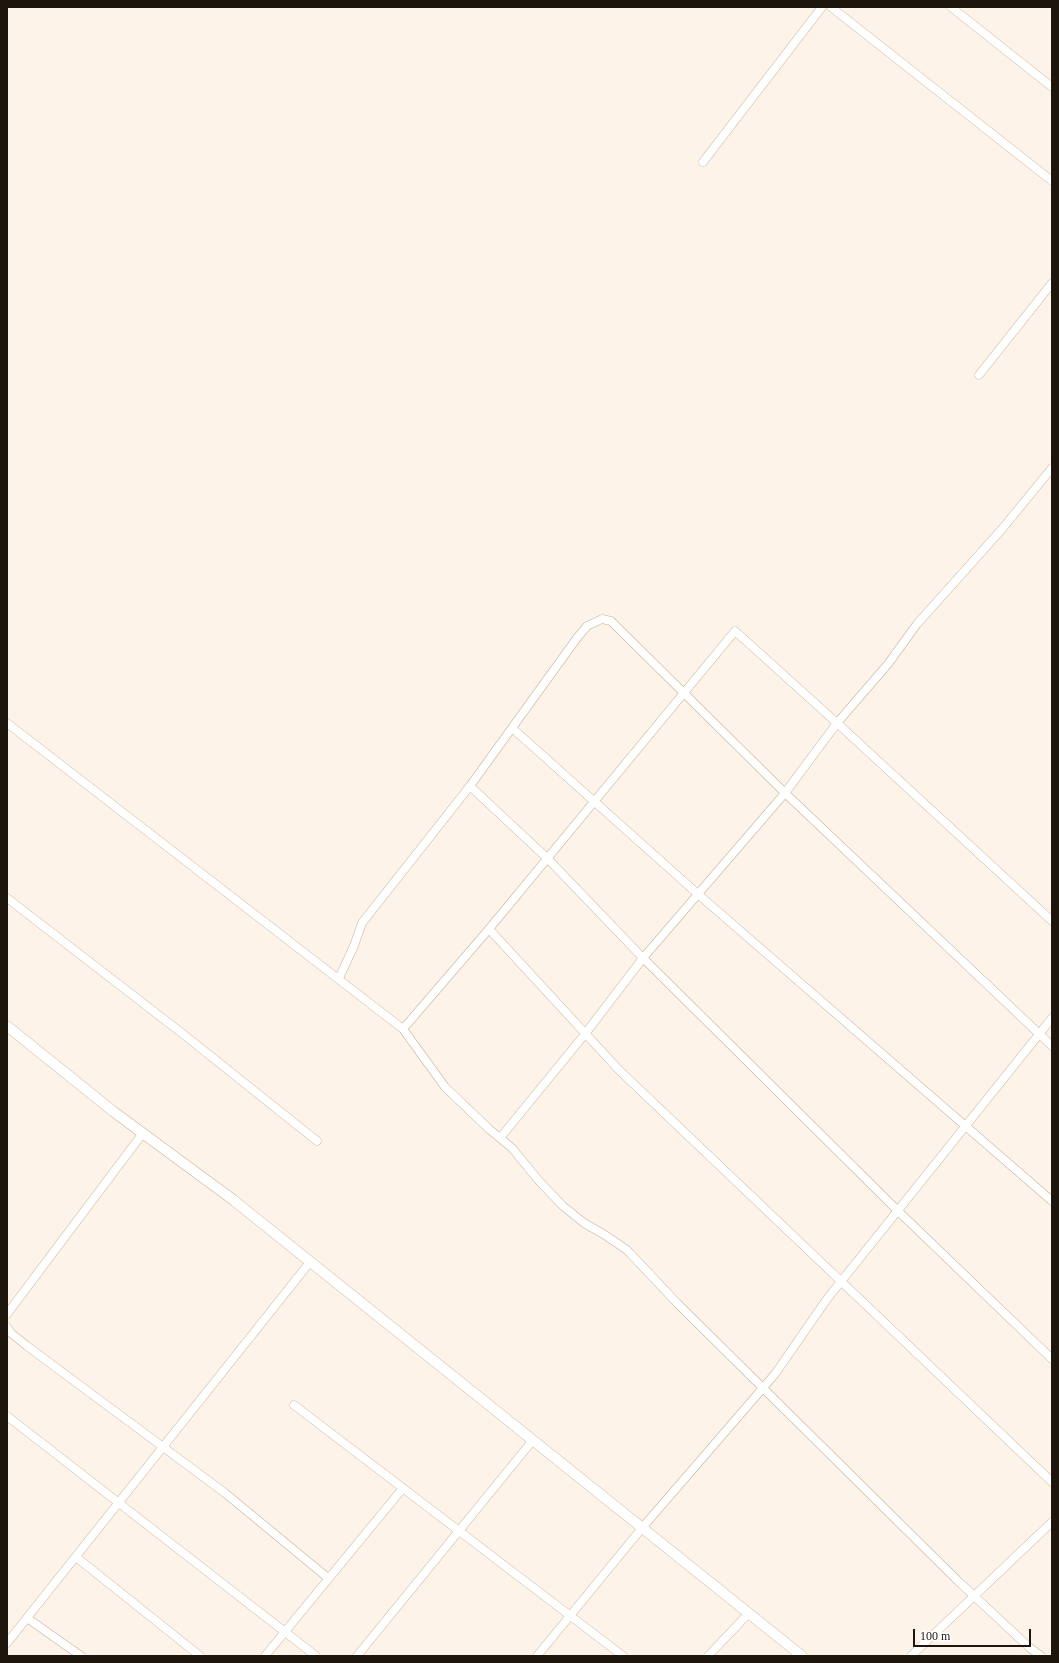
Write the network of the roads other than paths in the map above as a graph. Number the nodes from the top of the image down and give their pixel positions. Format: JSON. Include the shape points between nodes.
{"nodes":[{"id":1,"x":822,"y":7,"type":"edge"},
{"id":2,"x":831,"y":7,"type":"edge"},
{"id":3,"x":951,"y":7,"type":"edge"},
{"id":4,"x":1052,"y":87,"type":"edge"},
{"id":5,"x":703,"y":162,"type":"dead end"},
{"id":6,"x":1052,"y":181,"type":"edge"},
{"id":7,"x":1052,"y":283,"type":"edge"},
{"id":8,"x":979,"y":376,"type":"dead end"},
{"id":9,"x":1052,"y":468,"type":"edge"},
{"id":10,"x":684,"y":693,"type":"junction"},
{"id":11,"x":7,"y":723,"type":"edge"},
{"id":12,"x":837,"y":723,"type":"junction"},
{"id":13,"x":512,"y":728,"type":"junction"},
{"id":14,"x":470,"y":786,"type":"junction"},
{"id":15,"x":785,"y":793,"type":"junction"},
{"id":16,"x":594,"y":802,"type":"junction"},
{"id":17,"x":548,"y":859,"type":"junction"},
{"id":18,"x":699,"y":895,"type":"junction"},
{"id":19,"x":7,"y":898,"type":"edge"},
{"id":20,"x":1052,"y":921,"type":"edge"},
{"id":21,"x":489,"y":930,"type":"junction"},
{"id":22,"x":644,"y":958,"type":"junction"},
{"id":23,"x":339,"y":978,"type":"junction"},
{"id":24,"x":1052,"y":1018,"type":"edge"},
{"id":25,"x":7,"y":1026,"type":"edge"},
{"id":26,"x":403,"y":1029,"type":"junction"},
{"id":27,"x":585,"y":1034,"type":"junction"},
{"id":28,"x":1039,"y":1034,"type":"junction"},
{"id":29,"x":1052,"y":1046,"type":"edge"},
{"id":30,"x":965,"y":1126,"type":"junction"},
{"id":31,"x":143,"y":1133,"type":"junction"},
{"id":32,"x":500,"y":1138,"type":"junction"},
{"id":33,"x":316,"y":1141,"type":"dead end"},
{"id":34,"x":1052,"y":1201,"type":"edge"},
{"id":35,"x":897,"y":1210,"type":"junction"},
{"id":36,"x":310,"y":1262,"type":"junction"},
{"id":37,"x":841,"y":1280,"type":"junction"},
{"id":38,"x":7,"y":1314,"type":"edge"},
{"id":39,"x":7,"y":1327,"type":"edge"},
{"id":40,"x":1052,"y":1358,"type":"edge"},
{"id":41,"x":762,"y":1388,"type":"junction"},
{"id":42,"x":294,"y":1405,"type":"dead end"},
{"id":43,"x":7,"y":1416,"type":"edge"},
{"id":44,"x":533,"y":1440,"type":"junction"},
{"id":45,"x":164,"y":1447,"type":"junction"},
{"id":46,"x":1052,"y":1482,"type":"edge"},
{"id":47,"x":403,"y":1488,"type":"junction"},
{"id":48,"x":119,"y":1503,"type":"junction"},
{"id":49,"x":1052,"y":1522,"type":"edge"},
{"id":50,"x":642,"y":1528,"type":"junction"},
{"id":51,"x":460,"y":1530,"type":"junction"},
{"id":52,"x":76,"y":1557,"type":"junction"},
{"id":53,"x":328,"y":1578,"type":"junction"},
{"id":54,"x":974,"y":1596,"type":"junction"},
{"id":55,"x":749,"y":1613,"type":"junction"},
{"id":56,"x":571,"y":1615,"type":"junction"},
{"id":57,"x":27,"y":1618,"type":"junction"},
{"id":58,"x":285,"y":1631,"type":"junction"},
{"id":59,"x":7,"y":1643,"type":"edge"},
{"id":60,"x":81,"y":1656,"type":"edge"},
{"id":61,"x":200,"y":1656,"type":"edge"},
{"id":62,"x":265,"y":1656,"type":"edge"},
{"id":63,"x":316,"y":1656,"type":"edge"},
{"id":64,"x":357,"y":1656,"type":"edge"},
{"id":65,"x":537,"y":1656,"type":"edge"},
{"id":66,"x":624,"y":1656,"type":"edge"},
{"id":67,"x":708,"y":1656,"type":"edge"},
{"id":68,"x":802,"y":1656,"type":"edge"},
{"id":69,"x":911,"y":1656,"type":"edge"},
{"id":70,"x":1041,"y":1656,"type":"edge"}],
"edges":[{"from":1,"to":5,"type":"street"},
{"from":2,"to":6,"type":"street"},
{"from":3,"to":4,"type":"street"},
{"from":7,"to":8,"type":"street"},
{"from":9,"to":12,"type":"street","via":[[1002,529],[917,624],[888,664]]},
{"from":10,"to":12,"type":"street","via":[[735,631]]},
{"from":10,"to":13,"type":"street","via":[[611,621],[602,619],[587,626]]},
{"from":10,"to":15,"type":"street"},
{"from":10,"to":16,"type":"street"},
{"from":11,"to":23,"type":"street"},
{"from":12,"to":15,"type":"street"},
{"from":12,"to":20,"type":"street"},
{"from":13,"to":14,"type":"street"},
{"from":13,"to":16,"type":"street"},
{"from":14,"to":17,"type":"street"},
{"from":14,"to":23,"type":"street","via":[[362,923]]},
{"from":15,"to":18,"type":"street"},
{"from":15,"to":28,"type":"street"},
{"from":16,"to":17,"type":"street"},
{"from":16,"to":18,"type":"street"},
{"from":17,"to":21,"type":"street"},
{"from":17,"to":22,"type":"street"},
{"from":18,"to":22,"type":"street"},
{"from":18,"to":30,"type":"street"},
{"from":19,"to":33,"type":"street"},
{"from":21,"to":26,"type":"street"},
{"from":21,"to":27,"type":"street"},
{"from":22,"to":27,"type":"street"},
{"from":22,"to":35,"type":"street"},
{"from":23,"to":26,"type":"street"},
{"from":24,"to":28,"type":"street"},
{"from":25,"to":31,"type":"street"},
{"from":26,"to":32,"type":"street","via":[[445,1087]]},
{"from":27,"to":32,"type":"street"},
{"from":27,"to":37,"type":"street","via":[[619,1070]]},
{"from":28,"to":29,"type":"street"},
{"from":28,"to":30,"type":"street"},
{"from":30,"to":34,"type":"street"},
{"from":30,"to":35,"type":"street"},
{"from":31,"to":36,"type":"street","via":[[232,1199]]},
{"from":31,"to":38,"type":"street"},
{"from":32,"to":41,"type":"street","via":[[512,1148],[563,1206],[584,1223],[627,1250]]},
{"from":35,"to":37,"type":"street"},
{"from":35,"to":40,"type":"street"},
{"from":36,"to":44,"type":"street"},
{"from":36,"to":45,"type":"street"},
{"from":37,"to":41,"type":"street","via":[[775,1374]]},
{"from":37,"to":46,"type":"street"},
{"from":39,"to":45,"type":"street","via":[[27,1346]]},
{"from":41,"to":50,"type":"street"},
{"from":41,"to":54,"type":"street"},
{"from":42,"to":47,"type":"street"},
{"from":43,"to":48,"type":"street"},
{"from":44,"to":50,"type":"street"},
{"from":44,"to":51,"type":"street"},
{"from":45,"to":48,"type":"street"},
{"from":45,"to":53,"type":"street","via":[[225,1493]]},
{"from":47,"to":51,"type":"street"},
{"from":47,"to":53,"type":"street"},
{"from":48,"to":52,"type":"street"},
{"from":48,"to":58,"type":"street"},
{"from":49,"to":54,"type":"street"},
{"from":50,"to":55,"type":"street"},
{"from":50,"to":56,"type":"street"},
{"from":51,"to":56,"type":"street"},
{"from":51,"to":64,"type":"street"},
{"from":52,"to":57,"type":"street"},
{"from":52,"to":61,"type":"street"},
{"from":53,"to":58,"type":"street"},
{"from":54,"to":69,"type":"street"},
{"from":54,"to":70,"type":"street"},
{"from":55,"to":67,"type":"street"},
{"from":55,"to":68,"type":"street"},
{"from":56,"to":65,"type":"street"},
{"from":56,"to":66,"type":"street"},
{"from":57,"to":59,"type":"street"},
{"from":57,"to":60,"type":"street"},
{"from":58,"to":62,"type":"street"},
{"from":58,"to":63,"type":"street"}]}
